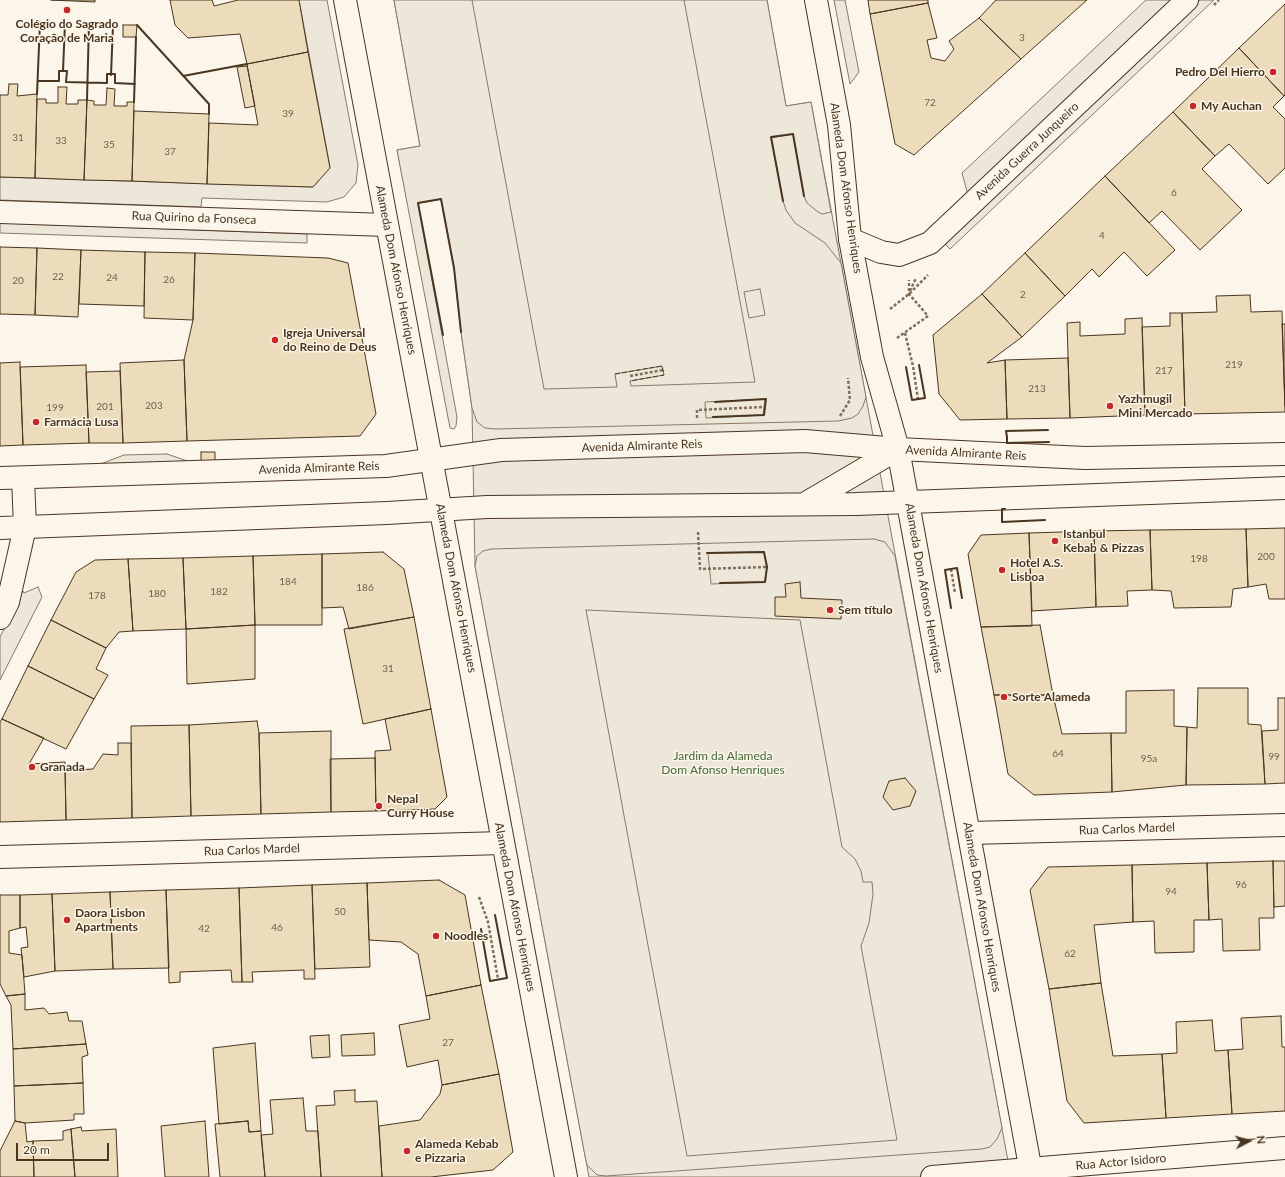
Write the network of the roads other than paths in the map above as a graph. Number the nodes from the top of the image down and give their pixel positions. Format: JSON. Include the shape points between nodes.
{"nodes":[{"id":1,"x":345,"y":0,"type":"edge"},
{"id":2,"x":816,"y":0,"type":"edge"},
{"id":3,"x":1187,"y":0,"type":"edge"},
{"id":4,"x":0,"y":212,"type":"edge"},
{"id":5,"x":387,"y":225,"type":"junction"},
{"id":6,"x":850,"y":239,"type":"junction"},
{"id":7,"x":898,"y":450,"type":"junction"},
{"id":8,"x":1285,"y":454,"type":"edge"},
{"id":9,"x":431,"y":460,"type":"junction"},
{"id":10,"x":0,"y":478,"type":"edge"},
{"id":11,"x":23,"y":478,"type":"junction"},
{"id":12,"x":1285,"y":488,"type":"edge"},
{"id":13,"x":908,"y":503,"type":"junction"},
{"id":14,"x":805,"y":504,"type":"junction"},
{"id":15,"x":441,"y":509,"type":"junction"},
{"id":16,"x":25,"y":527,"type":"junction"},
{"id":17,"x":0,"y":528,"type":"edge"},
{"id":18,"x":0,"y":618,"type":"edge"},
{"id":19,"x":1285,"y":825,"type":"edge"},
{"id":20,"x":969,"y":833,"type":"junction"},
{"id":21,"x":503,"y":843,"type":"junction"},
{"id":22,"x":0,"y":857,"type":"edge"},
{"id":23,"x":1285,"y":1148,"type":"edge"},
{"id":24,"x":1031,"y":1173,"type":"edge"},
{"id":25,"x":566,"y":1177,"type":"edge"},
{"id":26,"x":932,"y":1177,"type":"edge"}],
"edges":[{"from":1,"to":5,"type":"main road","name":"Alameda Dom Afonso Henriques"},
{"from":2,"to":6,"type":"main road","name":"Alameda Dom Afonso Henriques","via":[[839,125]]},
{"from":3,"to":6,"type":"main road","name":"Avenida Guerra Junqueiro","via":[[930,243],[899,255],[881,252]]},
{"from":4,"to":5,"type":"main road","name":"Rua Quirino da Fonseca"},
{"from":5,"to":9,"type":"main road","name":"Alameda Dom Afonso Henriques"},
{"from":6,"to":7,"type":"main road","name":"Alameda Dom Afonso Henriques","via":[[872,357]]},
{"from":7,"to":8,"type":"main road","name":"Avenida Almirante Reis","via":[[1085,458]]},
{"from":7,"to":9,"type":"main road","name":"Avenida Almirante Reis","via":[[805,441],[501,450]]},
{"from":7,"to":13,"type":"main road","name":"Alameda Dom Afonso Henriques"},
{"from":7,"to":14,"type":"main road"},
{"from":9,"to":11,"type":"main road","name":"Avenida Almirante Reis","via":[[386,466]]},
{"from":9,"to":15,"type":"main road","name":"Alameda Dom Afonso Henriques"},
{"from":10,"to":11,"type":"main road","name":"Avenida Almirante Reis"},
{"from":11,"to":16,"type":"main road"},
{"from":12,"to":13,"type":"main road"},
{"from":13,"to":14,"type":"main road"},
{"from":13,"to":20,"type":"main road","name":"Alameda Dom Afonso Henriques"},
{"from":14,"to":15,"type":"main road"},
{"from":15,"to":16,"type":"main road"},
{"from":15,"to":21,"type":"main road","name":"Alameda Dom Afonso Henriques"},
{"from":16,"to":17,"type":"main road"},
{"from":16,"to":18,"type":"main road","via":[[8,602]]},
{"from":19,"to":20,"type":"main road","name":"Rua Carlos Mardel"},
{"from":20,"to":24,"type":"main road","name":"Alameda Dom Afonso Henriques"},
{"from":21,"to":22,"type":"main road","name":"Rua Carlos Mardel"},
{"from":21,"to":25,"type":"main road","name":"Alameda Dom Afonso Henriques"},
{"from":23,"to":24,"type":"main road","name":"Rua Actor Isidoro"},
{"from":24,"to":26,"type":"main road","name":"Rua Actor Isidoro"}]}
